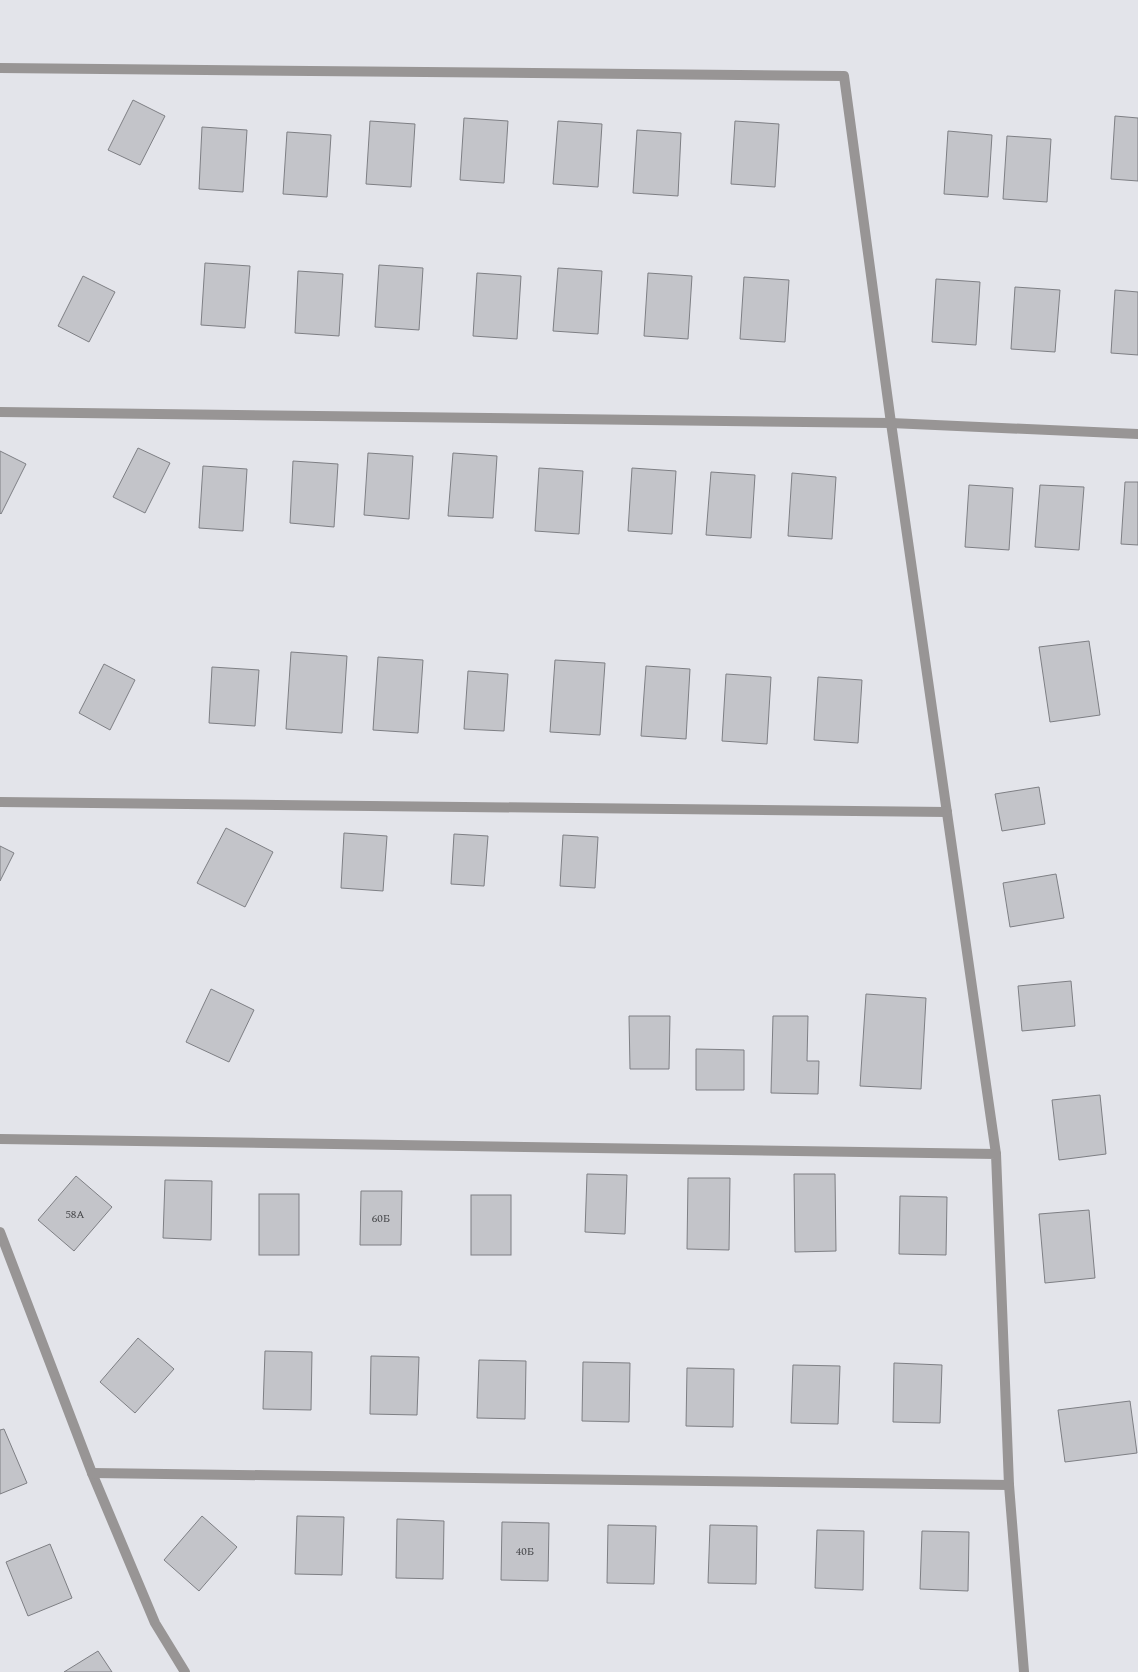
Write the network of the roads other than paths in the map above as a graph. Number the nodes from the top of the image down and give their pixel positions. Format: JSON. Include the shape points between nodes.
{"nodes":[{"id":1,"x":0,"y":68,"type":"edge"},
{"id":2,"x":0,"y":412,"type":"edge"},
{"id":3,"x":892,"y":423,"type":"junction"},
{"id":4,"x":1138,"y":434,"type":"edge"},
{"id":5,"x":0,"y":802,"type":"edge"},
{"id":6,"x":947,"y":812,"type":"junction"},
{"id":7,"x":0,"y":1139,"type":"edge"},
{"id":8,"x":996,"y":1154,"type":"junction"},
{"id":9,"x":0,"y":1232,"type":"edge"},
{"id":10,"x":92,"y":1473,"type":"junction"},
{"id":11,"x":1009,"y":1485,"type":"junction"},
{"id":12,"x":185,"y":1672,"type":"edge"},
{"id":13,"x":1024,"y":1672,"type":"edge"}],
"edges":[{"from":1,"to":3,"type":"street","via":[[844,76]]},
{"from":2,"to":3,"type":"street"},
{"from":3,"to":4,"type":"street"},
{"from":3,"to":6,"type":"street"},
{"from":5,"to":6,"type":"street"},
{"from":6,"to":8,"type":"street"},
{"from":7,"to":8,"type":"street"},
{"from":8,"to":11,"type":"street"},
{"from":9,"to":10,"type":"street"},
{"from":10,"to":11,"type":"street"},
{"from":10,"to":12,"type":"street","via":[[155,1623]]},
{"from":11,"to":13,"type":"street"}]}
